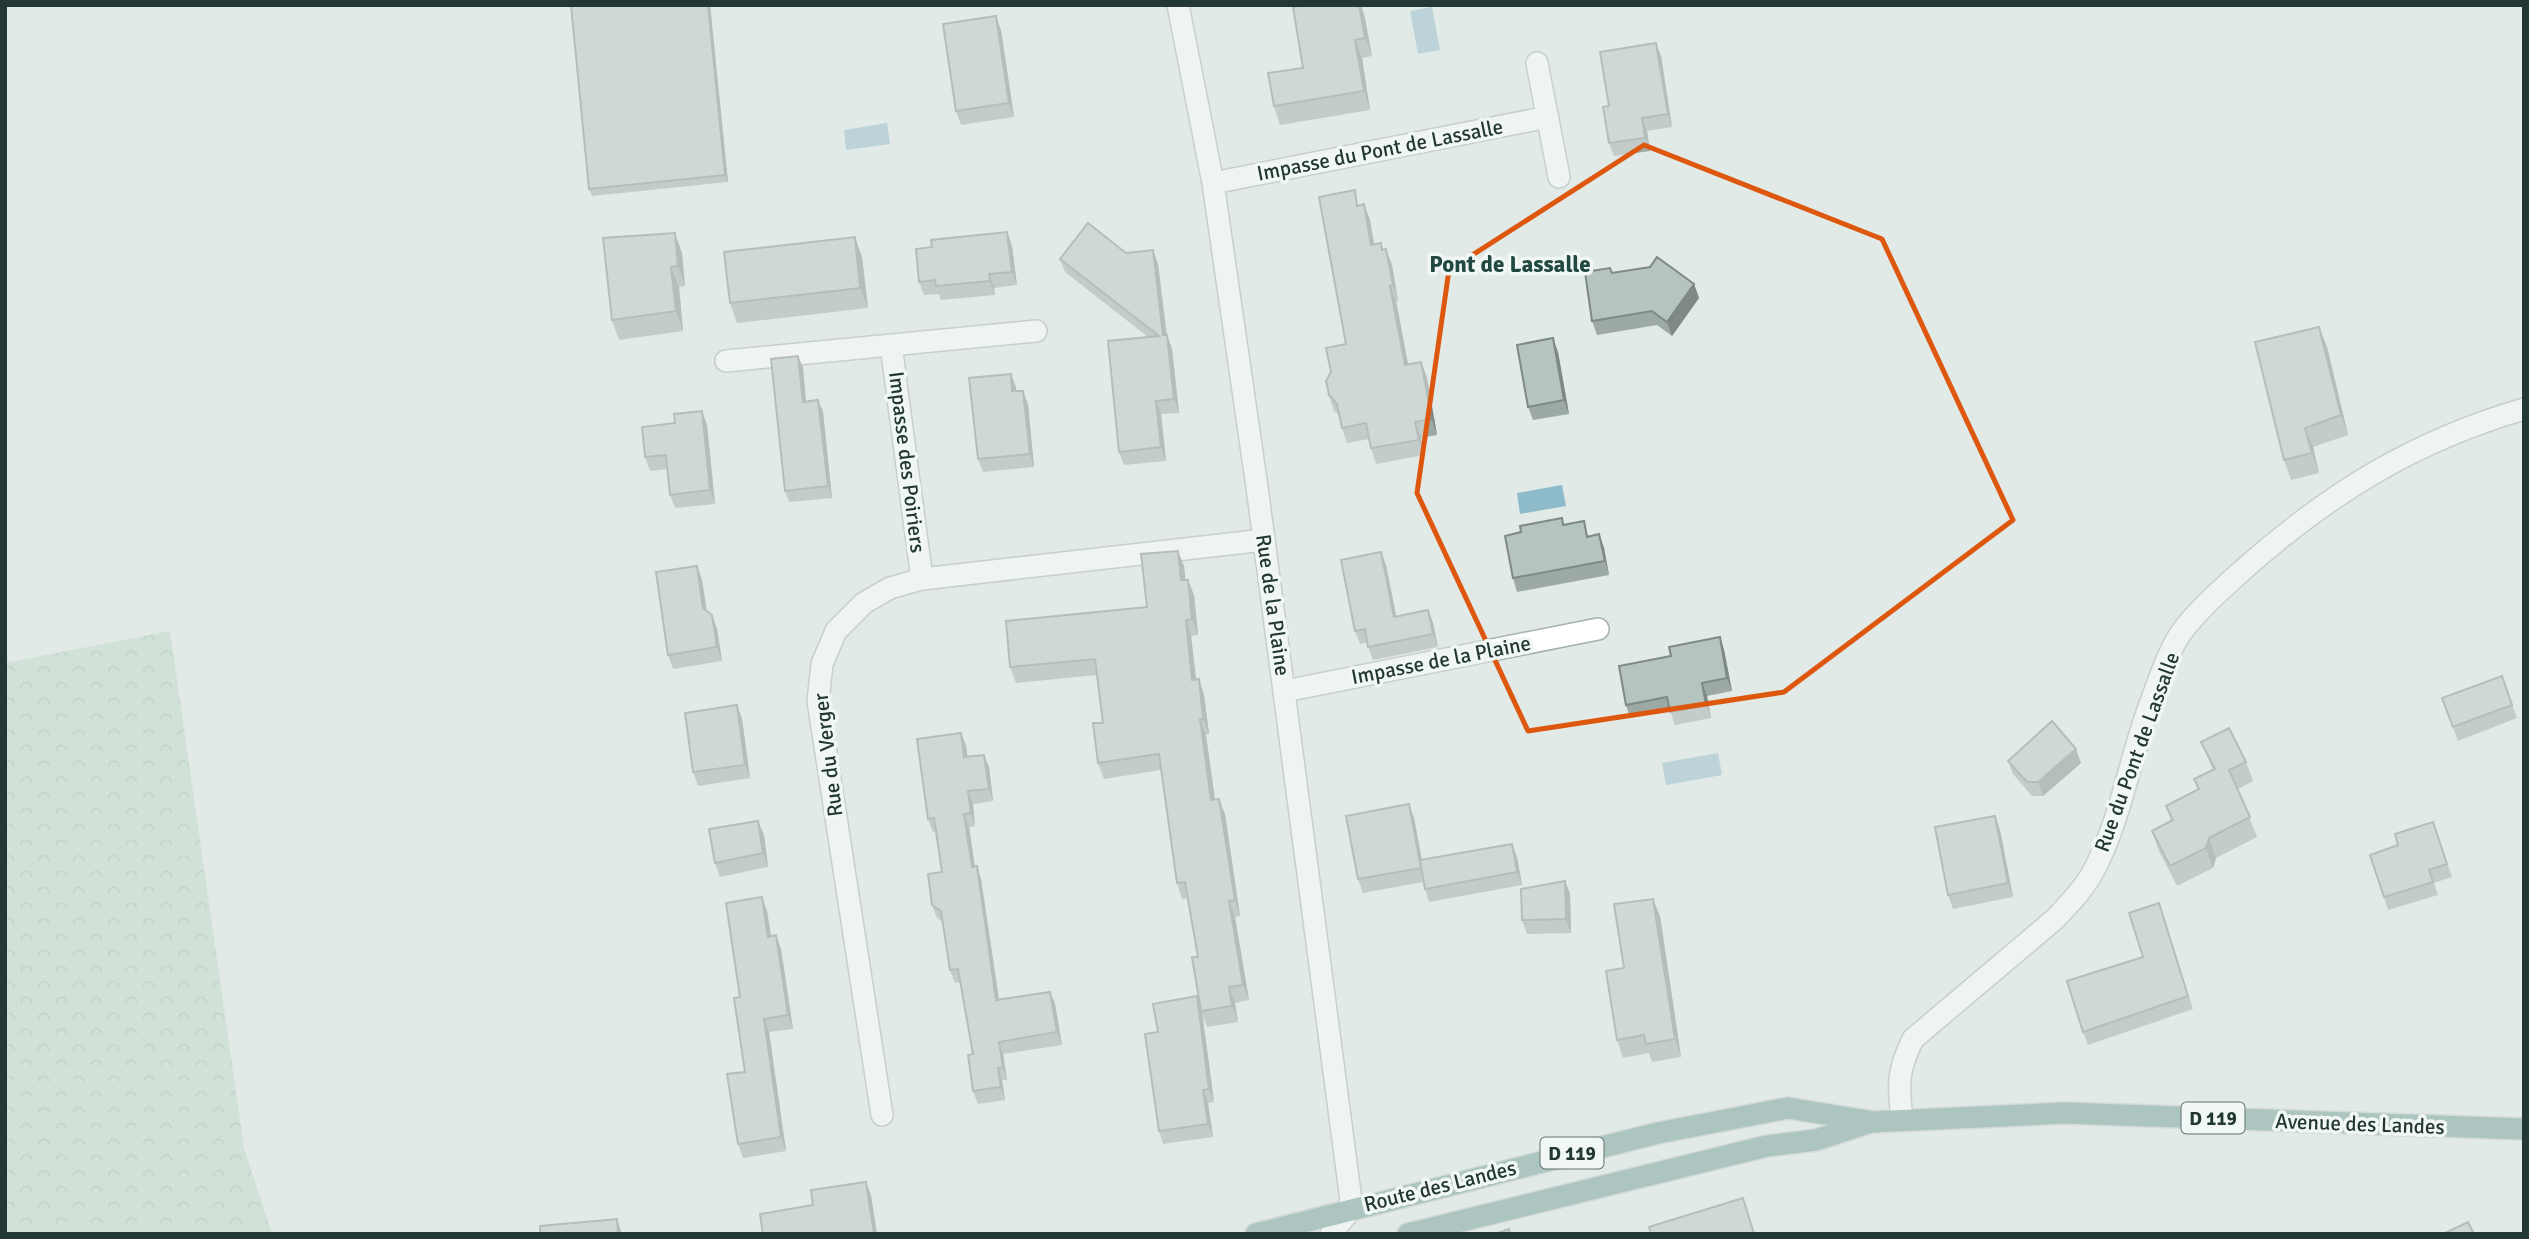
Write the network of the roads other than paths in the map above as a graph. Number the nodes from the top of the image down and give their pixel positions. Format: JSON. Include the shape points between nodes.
{"nodes":[{"id":1,"x":1178,"y":5,"type":"edge"},
{"id":2,"x":1537,"y":63,"type":"dead end"},
{"id":3,"x":1548,"y":117,"type":"junction"},
{"id":4,"x":1559,"y":177,"type":"dead end"},
{"id":5,"x":1213,"y":183,"type":"junction"},
{"id":6,"x":1036,"y":331,"type":"dead end"},
{"id":7,"x":891,"y":345,"type":"junction"},
{"id":8,"x":726,"y":361,"type":"dead end"},
{"id":9,"x":2524,"y":409,"type":"edge"},
{"id":10,"x":1264,"y":540,"type":"junction"},
{"id":11,"x":922,"y":579,"type":"junction"},
{"id":12,"x":1598,"y":629,"type":"dead end"},
{"id":13,"x":1285,"y":691,"type":"junction"},
{"id":14,"x":881,"y":1115,"type":"dead end"},
{"id":15,"x":1902,"y":1119,"type":"junction"},
{"id":16,"x":1871,"y":1122,"type":"junction"},
{"id":17,"x":2524,"y":1129,"type":"edge"},
{"id":18,"x":1352,"y":1208,"type":"junction"},
{"id":19,"x":1256,"y":1234,"type":"edge"},
{"id":20,"x":1331,"y":1234,"type":"edge"},
{"id":21,"x":1408,"y":1234,"type":"edge"}],
"edges":[{"from":1,"to":5,"type":"street","name":"Rue de la Plaine"},
{"from":2,"to":3,"type":"street"},
{"from":3,"to":4,"type":"street"},
{"from":3,"to":5,"type":"street","name":"Impasse du Pont de Lassalle"},
{"from":5,"to":10,"type":"street","name":"Rue de la Plaine"},
{"from":6,"to":7,"type":"street","name":"Impasse des Poiriers"},
{"from":7,"to":8,"type":"street","name":"Impasse des Poiriers"},
{"from":7,"to":11,"type":"street","name":"Impasse des Poiriers"},
{"from":9,"to":15,"type":"street","name":"Rue du Pont de Lassalle","via":[[2409,452],[2337,495],[2225,585],[2178,636],[2151,702],[2107,844],[2093,872],[2055,919],[1913,1039],[1901,1063],[1898,1084]]},
{"from":10,"to":11,"type":"street","name":"Rue du Verger"},
{"from":10,"to":13,"type":"street","name":"Rue de la Plaine"},
{"from":11,"to":14,"type":"street","name":"Rue du Verger","via":[[890,588],[864,603],[836,631],[822,664],[818,701]]},
{"from":12,"to":13,"type":"street","name":"Impasse de la Plaine"},
{"from":13,"to":18,"type":"street","name":"Rue de la Plaine"},
{"from":15,"to":16,"type":"main road","name":"Route des Landes","number":"D 119"},
{"from":15,"to":17,"type":"main road","name":"Avenue des Landes","number":"D 119","via":[[2064,1113]]},
{"from":16,"to":18,"type":"main road","name":"Route des Landes","number":"D 119","via":[[1788,1108],[1658,1133]]},
{"from":16,"to":21,"type":"main road","name":"Route des Landes","via":[[1816,1140],[1767,1146]]},
{"from":18,"to":19,"type":"main road","name":"Route des Landes","number":"D 119"},
{"from":18,"to":20,"type":"street"}]}
